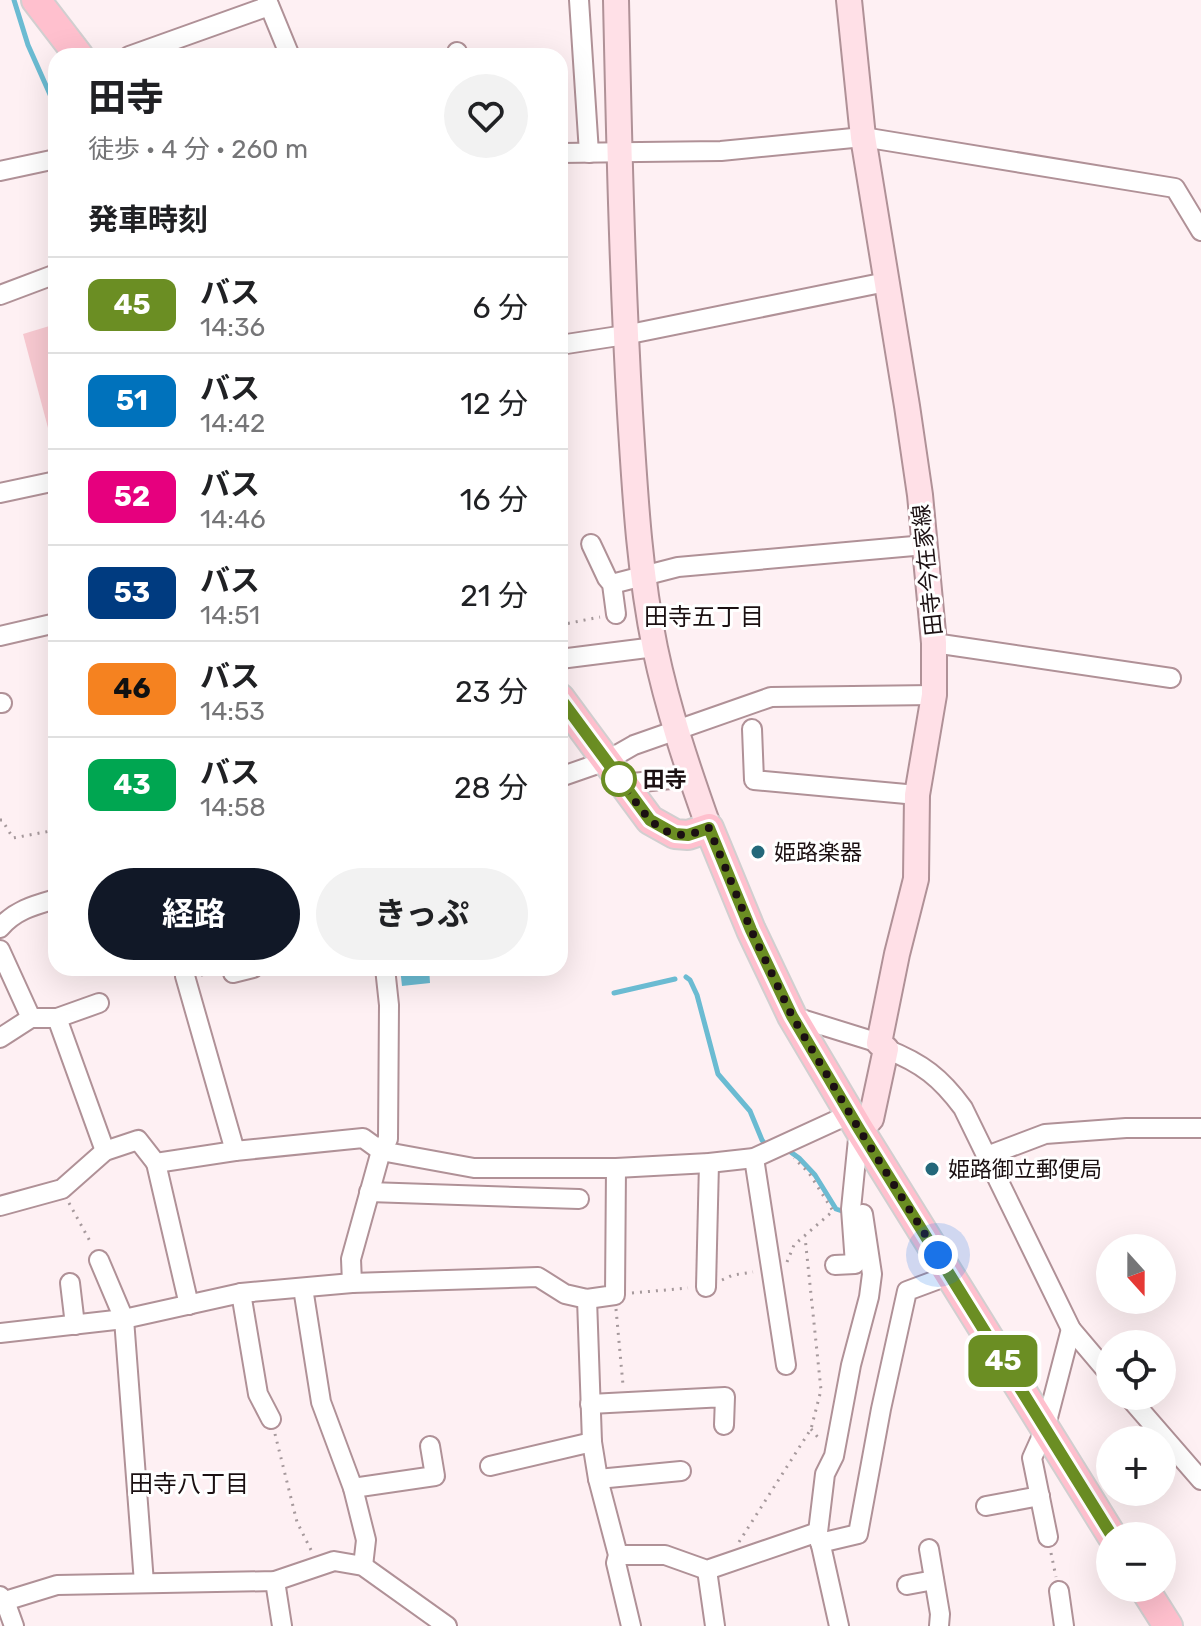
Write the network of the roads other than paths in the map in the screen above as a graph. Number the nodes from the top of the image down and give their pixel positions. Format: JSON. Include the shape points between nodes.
{"nodes":[{"id":1,"x":36,"y":0,"type":"edge"},
{"id":2,"x":579,"y":0,"type":"edge"},
{"id":3,"x":616,"y":0,"type":"edge"},
{"id":4,"x":849,"y":0,"type":"edge"},
{"id":5,"x":268,"y":3,"type":"edge"},
{"id":6,"x":73,"y":48,"type":"edge"},
{"id":7,"x":150,"y":48,"type":"edge"},
{"id":8,"x":284,"y":48,"type":"edge"},
{"id":9,"x":863,"y":137,"type":"junction"},
{"id":10,"x":568,"y":153,"type":"edge"},
{"id":11,"x":589,"y":153,"type":"junction"},
{"id":12,"x":619,"y":153,"type":"junction"},
{"id":13,"x":48,"y":161,"type":"edge"},
{"id":14,"x":0,"y":171,"type":"edge"},
{"id":15,"x":1201,"y":231,"type":"edge"},
{"id":16,"x":48,"y":277,"type":"edge"},
{"id":17,"x":886,"y":282,"type":"junction"},
{"id":18,"x":0,"y":295,"type":"edge"},
{"id":19,"x":625,"y":335,"type":"junction"},
{"id":20,"x":568,"y":344,"type":"edge"},
{"id":21,"x":48,"y":483,"type":"edge"},
{"id":22,"x":0,"y":493,"type":"edge"},
{"id":23,"x":591,"y":544,"type":"dead end"},
{"id":24,"x":925,"y":545,"type":"junction"},
{"id":25,"x":643,"y":575,"type":"junction"},
{"id":26,"x":612,"y":584,"type":"junction"},
{"id":27,"x":616,"y":614,"type":"road end"},
{"id":28,"x":48,"y":625,"type":"edge"},
{"id":29,"x":0,"y":636,"type":"edge"},
{"id":30,"x":934,"y":643,"type":"junction"},
{"id":31,"x":655,"y":647,"type":"junction"},
{"id":32,"x":568,"y":658,"type":"edge"},
{"id":33,"x":1171,"y":678,"type":"dead end"},
{"id":34,"x":934,"y":695,"type":"junction"},
{"id":35,"x":568,"y":709,"type":"edge"},
{"id":36,"x":752,"y":729,"type":"dead end"},
{"id":37,"x":676,"y":730,"type":"junction"},
{"id":38,"x":606,"y":761,"type":"junction"},
{"id":39,"x":568,"y":774,"type":"edge"},
{"id":40,"x":690,"y":777,"type":"junction"},
{"id":41,"x":623,"y":784,"type":"junction"},
{"id":42,"x":917,"y":795,"type":"junction"},
{"id":43,"x":709,"y":828,"type":"junction"},
{"id":44,"x":48,"y":901,"type":"edge"},
{"id":45,"x":0,"y":928,"type":"edge"},
{"id":46,"x":0,"y":950,"type":"edge"},
{"id":47,"x":185,"y":976,"type":"dead end"},
{"id":48,"x":386,"y":976,"type":"edge"},
{"id":49,"x":99,"y":1003,"type":"dead end"},
{"id":50,"x":792,"y":1016,"type":"junction"},
{"id":51,"x":31,"y":1018,"type":"junction"},
{"id":52,"x":57,"y":1018,"type":"junction"},
{"id":53,"x":0,"y":1038,"type":"edge"},
{"id":54,"x":882,"y":1046,"type":"junction"},
{"id":55,"x":855,"y":1122,"type":"junction"},
{"id":56,"x":1201,"y":1128,"type":"edge"},
{"id":57,"x":105,"y":1151,"type":"junction"},
{"id":58,"x":235,"y":1151,"type":"junction"},
{"id":59,"x":381,"y":1151,"type":"junction"},
{"id":60,"x":987,"y":1156,"type":"junction"},
{"id":61,"x":754,"y":1158,"type":"junction"},
{"id":62,"x":156,"y":1163,"type":"junction"},
{"id":63,"x":709,"y":1163,"type":"junction"},
{"id":64,"x":616,"y":1168,"type":"junction"},
{"id":65,"x":369,"y":1192,"type":"junction"},
{"id":66,"x":579,"y":1199,"type":"dead end"},
{"id":67,"x":0,"y":1206,"type":"edge"},
{"id":68,"x":863,"y":1214,"type":"dead end"},
{"id":69,"x":99,"y":1260,"type":"road end"},
{"id":70,"x":835,"y":1265,"type":"dead end"},
{"id":71,"x":950,"y":1275,"type":"junction"},
{"id":72,"x":70,"y":1283,"type":"dead end"},
{"id":73,"x":352,"y":1283,"type":"junction"},
{"id":74,"x":706,"y":1287,"type":"road end"},
{"id":75,"x":303,"y":1288,"type":"junction"},
{"id":76,"x":241,"y":1293,"type":"junction"},
{"id":77,"x":587,"y":1299,"type":"junction"},
{"id":78,"x":189,"y":1305,"type":"junction"},
{"id":79,"x":124,"y":1319,"type":"junction"},
{"id":80,"x":75,"y":1325,"type":"junction"},
{"id":81,"x":1071,"y":1329,"type":"junction"},
{"id":82,"x":0,"y":1333,"type":"edge"},
{"id":83,"x":1096,"y":1358,"type":"edge"},
{"id":84,"x":786,"y":1365,"type":"dead end"},
{"id":85,"x":590,"y":1404,"type":"junction"},
{"id":86,"x":1140,"y":1410,"type":"edge"},
{"id":87,"x":271,"y":1419,"type":"road end"},
{"id":88,"x":724,"y":1425,"type":"dead end"},
{"id":89,"x":1045,"y":1429,"type":"junction"},
{"id":90,"x":592,"y":1442,"type":"junction"},
{"id":91,"x":430,"y":1446,"type":"dead end"},
{"id":92,"x":490,"y":1466,"type":"dead end"},
{"id":93,"x":681,"y":1471,"type":"dead end"},
{"id":94,"x":598,"y":1479,"type":"junction"},
{"id":95,"x":1201,"y":1480,"type":"edge"},
{"id":96,"x":353,"y":1488,"type":"junction"},
{"id":97,"x":1040,"y":1496,"type":"junction"},
{"id":98,"x":986,"y":1506,"type":"dead end"},
{"id":99,"x":1103,"y":1522,"type":"edge"},
{"id":100,"x":1048,"y":1537,"type":"road end"},
{"id":101,"x":819,"y":1538,"type":"junction"},
{"id":102,"x":929,"y":1549,"type":"dead end"},
{"id":103,"x":618,"y":1555,"type":"junction"},
{"id":104,"x":363,"y":1566,"type":"junction"},
{"id":105,"x":716,"y":1567,"type":"junction"},
{"id":106,"x":934,"y":1580,"type":"junction"},
{"id":107,"x":275,"y":1581,"type":"junction"},
{"id":108,"x":144,"y":1583,"type":"junction"},
{"id":109,"x":907,"y":1585,"type":"dead end"},
{"id":110,"x":1059,"y":1591,"type":"road end"},
{"id":111,"x":3,"y":1598,"type":"edge"},
{"id":112,"x":1153,"y":1602,"type":"edge"},
{"id":113,"x":14,"y":1626,"type":"edge"},
{"id":114,"x":282,"y":1626,"type":"edge"},
{"id":115,"x":447,"y":1626,"type":"edge"},
{"id":116,"x":631,"y":1626,"type":"edge"},
{"id":117,"x":715,"y":1626,"type":"edge"},
{"id":118,"x":839,"y":1626,"type":"edge"},
{"id":119,"x":939,"y":1626,"type":"edge"},
{"id":120,"x":1064,"y":1626,"type":"edge"},
{"id":121,"x":1168,"y":1626,"type":"edge"}],
"edges":[{"from":1,"to":6,"type":"main road"},
{"from":2,"to":11,"type":"street"},
{"from":3,"to":12,"type":"main road"},
{"from":4,"to":9,"type":"main road","name":"田寺今在家線"},
{"from":5,"to":7,"type":"street"},
{"from":5,"to":8,"type":"street"},
{"from":9,"to":12,"type":"street","via":[[721,151]]},
{"from":9,"to":15,"type":"street","via":[[1175,188]]},
{"from":9,"to":17,"type":"main road","name":"田寺今在家線"},
{"from":10,"to":11,"type":"street"},
{"from":11,"to":12,"type":"street"},
{"from":12,"to":19,"type":"main road"},
{"from":13,"to":14,"type":"street"},
{"from":16,"to":18,"type":"street"},
{"from":17,"to":19,"type":"street"},
{"from":17,"to":24,"type":"main road","name":"田寺今在家線"},
{"from":19,"to":20,"type":"street"},
{"from":19,"to":25,"type":"main road"},
{"from":21,"to":22,"type":"street"},
{"from":23,"to":26,"type":"street"},
{"from":24,"to":25,"type":"street","via":[[678,567]]},
{"from":24,"to":30,"type":"main road","name":"田寺今在家線"},
{"from":25,"to":26,"type":"street"},
{"from":25,"to":31,"type":"main road"},
{"from":26,"to":27,"type":"street"},
{"from":28,"to":29,"type":"street"},
{"from":30,"to":33,"type":"street"},
{"from":30,"to":34,"type":"main road","name":"田寺今在家線"},
{"from":31,"to":32,"type":"street"},
{"from":31,"to":37,"type":"main road"},
{"from":34,"to":37,"type":"street","via":[[771,697]]},
{"from":34,"to":42,"type":"main road","name":"田寺今在家線"},
{"from":35,"to":38,"type":"main road"},
{"from":36,"to":42,"type":"street","via":[[754,780]]},
{"from":37,"to":38,"type":"street"},
{"from":37,"to":40,"type":"main road"},
{"from":38,"to":39,"type":"street"},
{"from":38,"to":41,"type":"main road"},
{"from":40,"to":41,"type":"street"},
{"from":40,"to":43,"type":"main road"},
{"from":41,"to":43,"type":"main road","via":[[660,827],[688,835]]},
{"from":42,"to":54,"type":"main road","name":"田寺今在家線","via":[[916,879]]},
{"from":43,"to":50,"type":"main road"},
{"from":44,"to":45,"type":"street","via":[[8,918]]},
{"from":46,"to":51,"type":"street"},
{"from":47,"to":58,"type":"street"},
{"from":48,"to":59,"type":"street","via":[[388,1139]]},
{"from":49,"to":52,"type":"street"},
{"from":50,"to":54,"type":"street"},
{"from":50,"to":55,"type":"main road"},
{"from":51,"to":52,"type":"street"},
{"from":51,"to":53,"type":"street"},
{"from":52,"to":57,"type":"street"},
{"from":54,"to":55,"type":"main road","name":"田寺今在家線","via":[[871,1119]]},
{"from":54,"to":60,"type":"street","via":[[946,1086]]},
{"from":55,"to":61,"type":"street"},
{"from":55,"to":70,"type":"street","via":[[855,1264]]},
{"from":55,"to":71,"type":"main road"},
{"from":56,"to":60,"type":"street","via":[[1045,1134]]},
{"from":57,"to":62,"type":"street","via":[[138,1140]]},
{"from":57,"to":67,"type":"street","via":[[62,1189]]},
{"from":58,"to":59,"type":"street","via":[[363,1138]]},
{"from":58,"to":62,"type":"street"},
{"from":59,"to":64,"type":"street","via":[[474,1168]]},
{"from":59,"to":65,"type":"street"},
{"from":60,"to":81,"type":"street"},
{"from":61,"to":63,"type":"street"},
{"from":61,"to":84,"type":"street"},
{"from":62,"to":78,"type":"street"},
{"from":63,"to":64,"type":"street"},
{"from":63,"to":74,"type":"street"},
{"from":64,"to":77,"type":"street","via":[[615,1295]]},
{"from":65,"to":66,"type":"street","via":[[447,1204],[530,1206]]},
{"from":65,"to":73,"type":"street","via":[[351,1259]]},
{"from":68,"to":101,"type":"street","via":[[872,1274],[869,1297],[834,1456],[825,1474]]},
{"from":69,"to":79,"type":"street"},
{"from":71,"to":89,"type":"main road"},
{"from":71,"to":101,"type":"street","via":[[907,1291],[858,1534]]},
{"from":72,"to":80,"type":"street"},
{"from":73,"to":75,"type":"street"},
{"from":73,"to":77,"type":"street","via":[[538,1277],[565,1294]]},
{"from":75,"to":76,"type":"street"},
{"from":75,"to":96,"type":"street","via":[[321,1402]]},
{"from":76,"to":78,"type":"street"},
{"from":76,"to":87,"type":"street","via":[[250,1396]]},
{"from":77,"to":85,"type":"street"},
{"from":78,"to":79,"type":"street"},
{"from":79,"to":80,"type":"street"},
{"from":79,"to":108,"type":"street"},
{"from":80,"to":82,"type":"street"},
{"from":81,"to":83,"type":"street"},
{"from":81,"to":89,"type":"street"},
{"from":85,"to":88,"type":"street","via":[[725,1397]]},
{"from":85,"to":90,"type":"street"},
{"from":86,"to":95,"type":"street"},
{"from":89,"to":97,"type":"street","via":[[1032,1458]]},
{"from":89,"to":99,"type":"main road"},
{"from":90,"to":92,"type":"street"},
{"from":90,"to":94,"type":"street"},
{"from":91,"to":96,"type":"street","via":[[435,1476]]},
{"from":93,"to":94,"type":"street"},
{"from":94,"to":103,"type":"street"},
{"from":96,"to":104,"type":"street","via":[[366,1540]]},
{"from":97,"to":98,"type":"street"},
{"from":97,"to":100,"type":"street"},
{"from":101,"to":105,"type":"street"},
{"from":101,"to":118,"type":"street"},
{"from":102,"to":106,"type":"street"},
{"from":103,"to":105,"type":"street","via":[[665,1555]]},
{"from":103,"to":116,"type":"street"},
{"from":104,"to":107,"type":"street","via":[[334,1561]]},
{"from":104,"to":115,"type":"street"},
{"from":105,"to":117,"type":"street"},
{"from":106,"to":109,"type":"street"},
{"from":106,"to":119,"type":"street"},
{"from":107,"to":108,"type":"street"},
{"from":107,"to":114,"type":"street"},
{"from":108,"to":111,"type":"street","via":[[57,1585]]},
{"from":110,"to":120,"type":"street"},
{"from":111,"to":113,"type":"street"},
{"from":112,"to":121,"type":"main road"}]}
